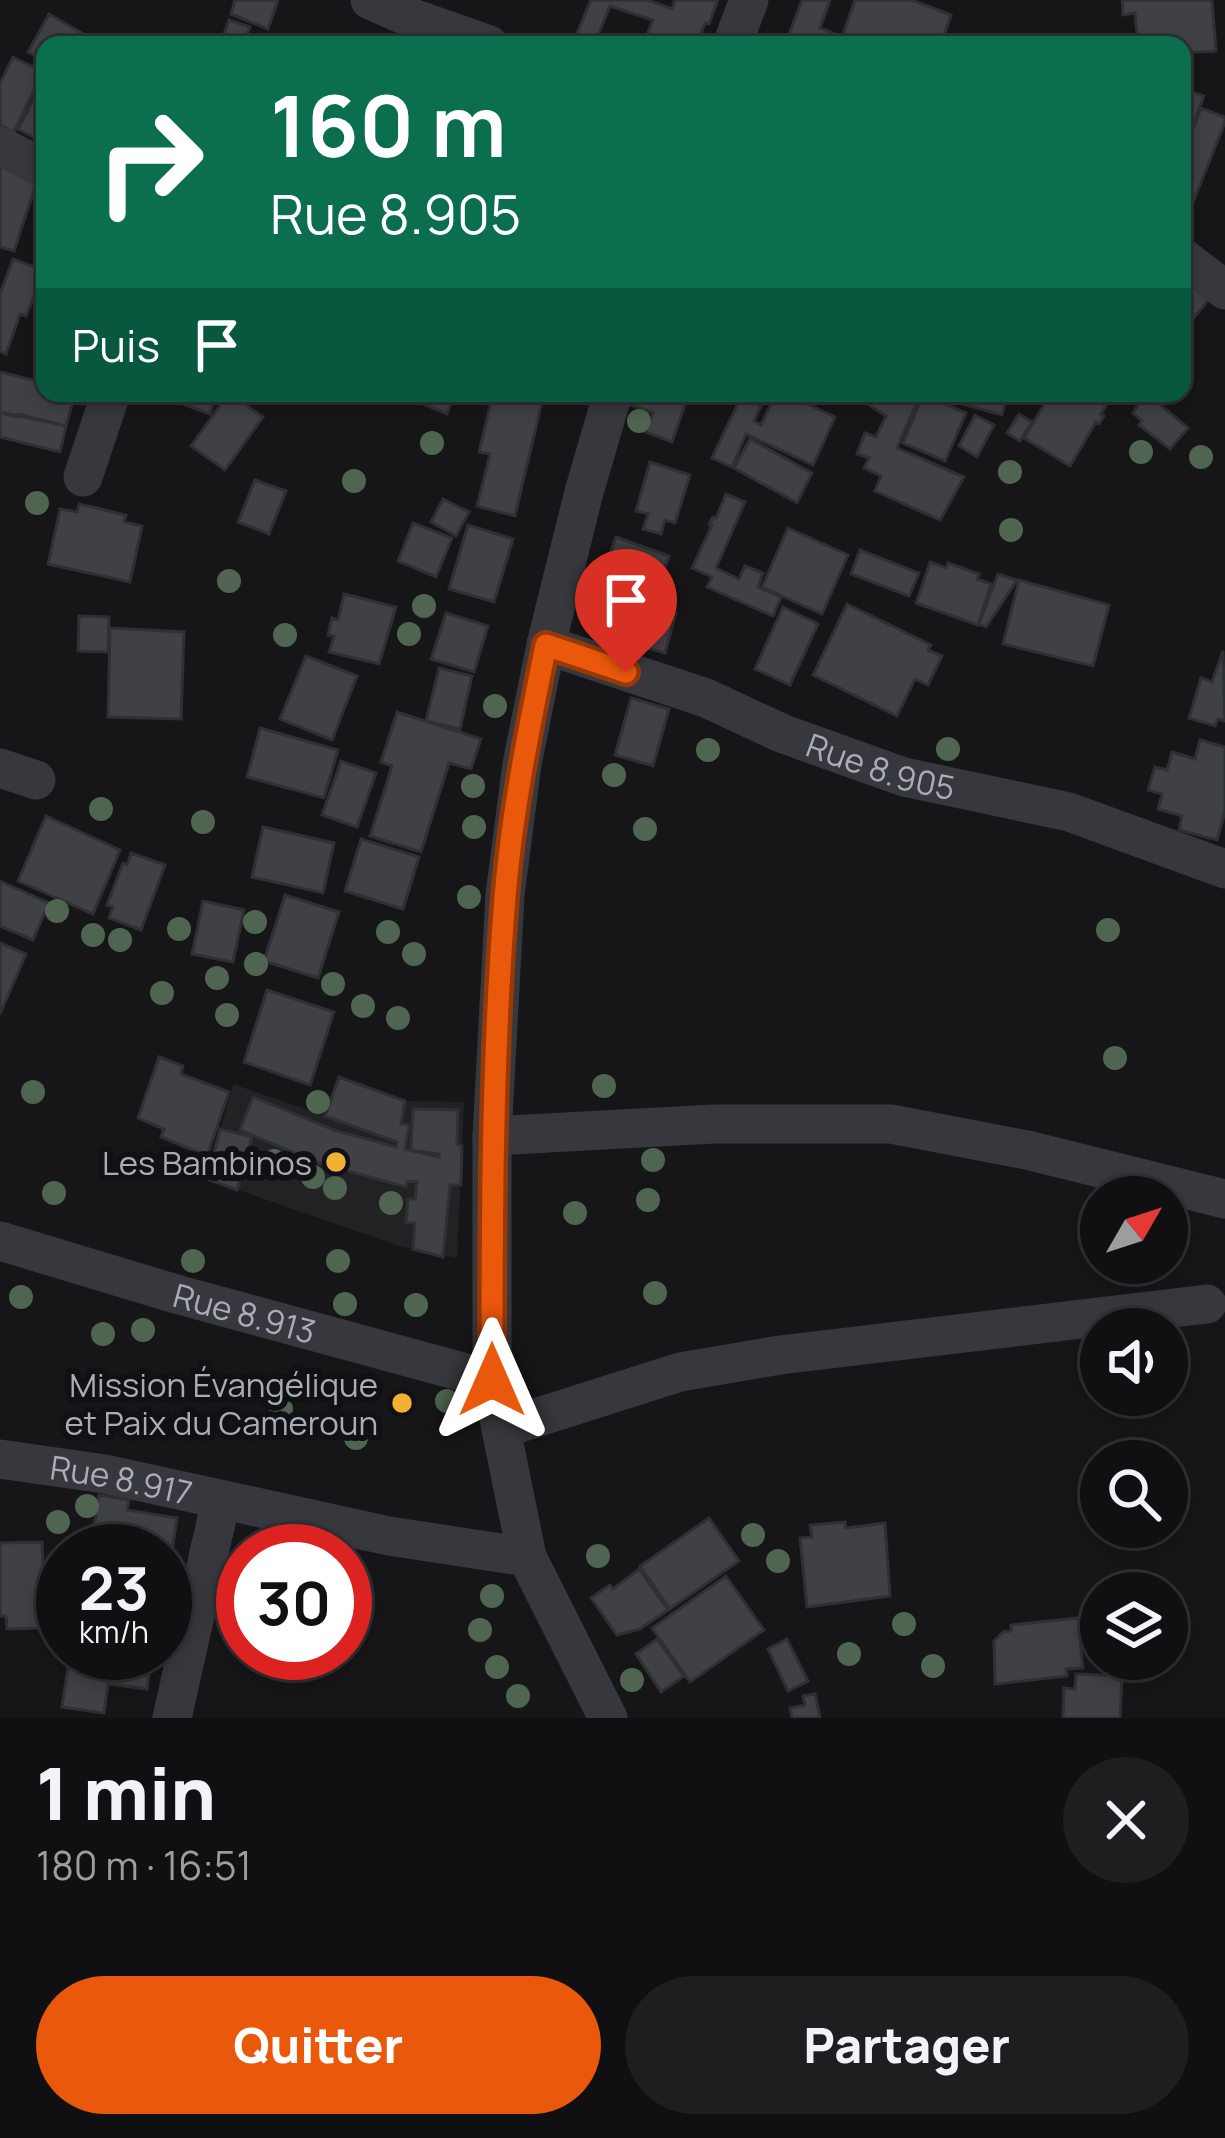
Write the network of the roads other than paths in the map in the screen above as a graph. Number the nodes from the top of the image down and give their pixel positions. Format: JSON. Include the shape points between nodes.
{"nodes":[{"id":1,"x":370,"y":0,"type":"edge"},
{"id":2,"x":749,"y":0,"type":"edge"},
{"id":3,"x":464,"y":36,"type":"edge"},
{"id":4,"x":740,"y":36,"type":"edge"},
{"id":5,"x":0,"y":146,"type":"edge"},
{"id":6,"x":36,"y":164,"type":"edge"},
{"id":7,"x":1191,"y":263,"type":"edge"},
{"id":8,"x":1225,"y":290,"type":"edge"},
{"id":9,"x":108,"y":402,"type":"edge"},
{"id":10,"x":610,"y":402,"type":"edge"},
{"id":11,"x":83,"y":477,"type":"dead end"},
{"id":12,"x":546,"y":645,"type":"junction"},
{"id":13,"x":1225,"y":868,"type":"edge"},
{"id":14,"x":492,"y":1136,"type":"junction"},
{"id":15,"x":1225,"y":1199,"type":"edge"},
{"id":16,"x":0,"y":1241,"type":"edge"},
{"id":17,"x":1207,"y":1304,"type":"dead end"},
{"id":18,"x":492,"y":1380,"type":"junction"},
{"id":19,"x":501,"y":1429,"type":"junction"},
{"id":20,"x":0,"y":1459,"type":"edge"},
{"id":21,"x":221,"y":1501,"type":"junction"},
{"id":22,"x":527,"y":1557,"type":"junction"},
{"id":23,"x":172,"y":1718,"type":"edge"},
{"id":24,"x":608,"y":1718,"type":"edge"}],
"edges":[{"from":1,"to":3,"type":"street"},
{"from":2,"to":4,"type":"street"},
{"from":5,"to":6,"type":"street"},
{"from":7,"to":8,"type":"street"},
{"from":9,"to":11,"type":"street"},
{"from":10,"to":12,"type":"street"},
{"from":12,"to":13,"type":"street","name":"Rue 8.905","via":[[904,777],[1069,812]]},
{"from":12,"to":14,"type":"street","via":[[505,895]]},
{"from":14,"to":15,"type":"street","via":[[891,1124]]},
{"from":14,"to":18,"type":"street"},
{"from":16,"to":18,"type":"street","name":"Rue 8.913"},
{"from":17,"to":19,"type":"street","via":[[680,1372]]},
{"from":18,"to":19,"type":"street"},
{"from":19,"to":22,"type":"street"},
{"from":20,"to":21,"type":"street","name":"Rue 8.917"},
{"from":21,"to":22,"type":"street","name":"Rue 8.917"},
{"from":21,"to":23,"type":"street"},
{"from":22,"to":24,"type":"street"}]}
